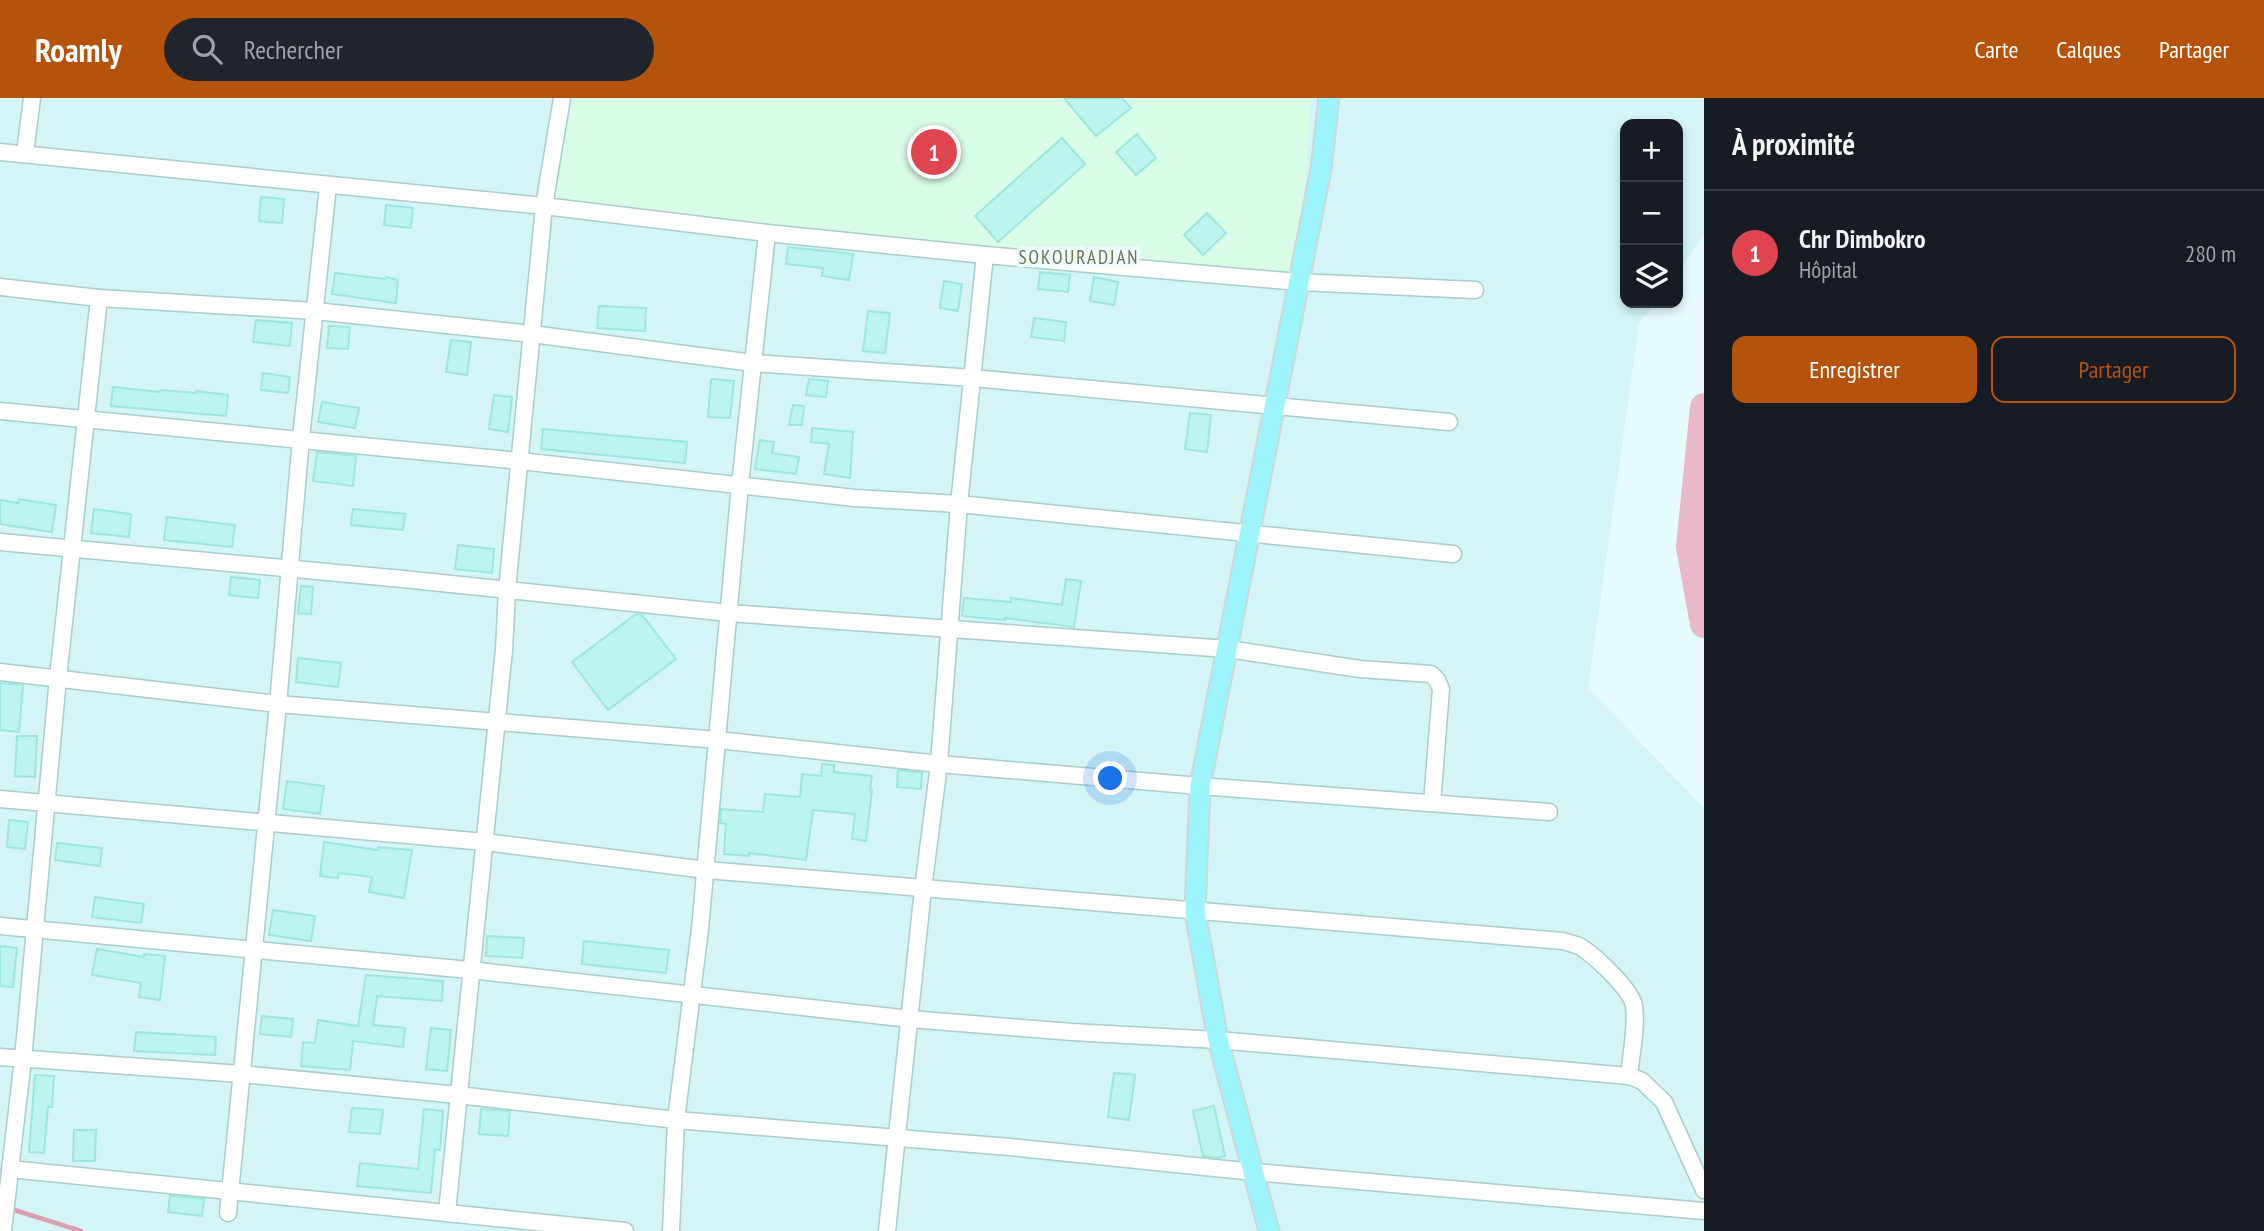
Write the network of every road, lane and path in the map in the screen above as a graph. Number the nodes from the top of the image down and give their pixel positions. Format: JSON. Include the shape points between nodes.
{"nodes":[{"id":1,"x":32,"y":98,"type":"edge"},
{"id":2,"x":562,"y":98,"type":"edge"},
{"id":3,"x":1329,"y":98,"type":"edge"},
{"id":4,"x":0,"y":152,"type":"edge"},
{"id":5,"x":25,"y":153,"type":"junction"},
{"id":6,"x":328,"y":186,"type":"junction"},
{"id":7,"x":544,"y":206,"type":"junction"},
{"id":8,"x":767,"y":233,"type":"junction"},
{"id":9,"x":985,"y":255,"type":"junction"},
{"id":10,"x":1299,"y":282,"type":"junction"},
{"id":11,"x":0,"y":287,"type":"edge"},
{"id":12,"x":1475,"y":290,"type":"dead end"},
{"id":13,"x":99,"y":298,"type":"junction"},
{"id":14,"x":315,"y":311,"type":"junction"},
{"id":15,"x":532,"y":334,"type":"junction"},
{"id":16,"x":753,"y":363,"type":"junction"},
{"id":17,"x":973,"y":378,"type":"junction"},
{"id":18,"x":1276,"y":405,"type":"junction"},
{"id":19,"x":0,"y":411,"type":"edge"},
{"id":20,"x":87,"y":421,"type":"junction"},
{"id":21,"x":1449,"y":422,"type":"dead end"},
{"id":22,"x":301,"y":438,"type":"junction"},
{"id":23,"x":520,"y":460,"type":"junction"},
{"id":24,"x":740,"y":485,"type":"junction"},
{"id":25,"x":959,"y":504,"type":"junction"},
{"id":26,"x":1251,"y":532,"type":"junction"},
{"id":27,"x":0,"y":541,"type":"edge"},
{"id":28,"x":72,"y":549,"type":"junction"},
{"id":29,"x":1453,"y":554,"type":"dead end"},
{"id":30,"x":290,"y":568,"type":"junction"},
{"id":31,"x":508,"y":590,"type":"junction"},
{"id":32,"x":729,"y":613,"type":"junction"},
{"id":33,"x":949,"y":630,"type":"junction"},
{"id":34,"x":1228,"y":649,"type":"junction"},
{"id":35,"x":0,"y":672,"type":"edge"},
{"id":36,"x":58,"y":678,"type":"junction"},
{"id":37,"x":278,"y":704,"type":"junction"},
{"id":38,"x":496,"y":722,"type":"junction"},
{"id":39,"x":718,"y":740,"type":"junction"},
{"id":40,"x":939,"y":764,"type":"junction"},
{"id":41,"x":1200,"y":786,"type":"junction"},
{"id":42,"x":0,"y":799,"type":"edge"},
{"id":43,"x":1432,"y":803,"type":"junction"},
{"id":44,"x":46,"y":804,"type":"junction"},
{"id":45,"x":1549,"y":812,"type":"dead end"},
{"id":46,"x":266,"y":822,"type":"junction"},
{"id":47,"x":485,"y":842,"type":"junction"},
{"id":48,"x":706,"y":870,"type":"junction"},
{"id":49,"x":923,"y":889,"type":"junction"},
{"id":50,"x":1195,"y":912,"type":"junction"},
{"id":51,"x":0,"y":926,"type":"edge"},
{"id":52,"x":36,"y":929,"type":"junction"},
{"id":53,"x":254,"y":950,"type":"junction"},
{"id":54,"x":470,"y":970,"type":"junction"},
{"id":55,"x":692,"y":995,"type":"junction"},
{"id":56,"x":910,"y":1019,"type":"junction"},
{"id":57,"x":1218,"y":1040,"type":"junction"},
{"id":58,"x":0,"y":1057,"type":"edge"},
{"id":59,"x":23,"y":1059,"type":"junction"},
{"id":60,"x":242,"y":1074,"type":"junction"},
{"id":61,"x":1629,"y":1076,"type":"junction"},
{"id":62,"x":458,"y":1095,"type":"junction"},
{"id":63,"x":676,"y":1120,"type":"junction"},
{"id":64,"x":896,"y":1138,"type":"junction"},
{"id":65,"x":10,"y":1169,"type":"junction"},
{"id":66,"x":1254,"y":1172,"type":"junction"},
{"id":67,"x":1704,"y":1190,"type":"edge"},
{"id":68,"x":230,"y":1191,"type":"junction"},
{"id":69,"x":446,"y":1212,"type":"junction"},
{"id":70,"x":1704,"y":1212,"type":"edge"},
{"id":71,"x":228,"y":1213,"type":"dead end"},
{"id":72,"x":3,"y":1231,"type":"edge"},
{"id":73,"x":625,"y":1231,"type":"edge"},
{"id":74,"x":671,"y":1231,"type":"edge"},
{"id":75,"x":887,"y":1231,"type":"edge"},
{"id":76,"x":1269,"y":1231,"type":"edge"}],
"edges":[{"from":1,"to":5,"type":"street"},
{"from":2,"to":7,"type":"street"},
{"from":3,"to":10,"type":"main road","via":[[1321,169]]},
{"from":4,"to":5,"type":"street"},
{"from":5,"to":6,"type":"street"},
{"from":6,"to":7,"type":"street"},
{"from":6,"to":14,"type":"street"},
{"from":7,"to":8,"type":"street"},
{"from":7,"to":15,"type":"street"},
{"from":8,"to":9,"type":"street"},
{"from":8,"to":16,"type":"street"},
{"from":9,"to":10,"type":"street"},
{"from":9,"to":17,"type":"street"},
{"from":10,"to":12,"type":"street"},
{"from":10,"to":18,"type":"main road"},
{"from":11,"to":13,"type":"street"},
{"from":13,"to":14,"type":"street"},
{"from":13,"to":20,"type":"street"},
{"from":14,"to":15,"type":"street"},
{"from":14,"to":22,"type":"street"},
{"from":15,"to":16,"type":"street"},
{"from":15,"to":23,"type":"street"},
{"from":16,"to":17,"type":"street"},
{"from":16,"to":24,"type":"street"},
{"from":17,"to":18,"type":"street"},
{"from":17,"to":25,"type":"street"},
{"from":18,"to":21,"type":"street"},
{"from":18,"to":26,"type":"main road"},
{"from":19,"to":20,"type":"street"},
{"from":20,"to":22,"type":"street"},
{"from":20,"to":28,"type":"street"},
{"from":22,"to":23,"type":"street"},
{"from":22,"to":30,"type":"street"},
{"from":23,"to":24,"type":"street"},
{"from":23,"to":31,"type":"street"},
{"from":24,"to":25,"type":"street"},
{"from":24,"to":32,"type":"street"},
{"from":25,"to":26,"type":"street"},
{"from":25,"to":33,"type":"street"},
{"from":26,"to":29,"type":"street"},
{"from":26,"to":34,"type":"main road"},
{"from":27,"to":28,"type":"street"},
{"from":28,"to":30,"type":"street"},
{"from":28,"to":36,"type":"street"},
{"from":30,"to":31,"type":"street"},
{"from":30,"to":37,"type":"street"},
{"from":31,"to":32,"type":"street"},
{"from":31,"to":38,"type":"street"},
{"from":32,"to":33,"type":"street"},
{"from":32,"to":39,"type":"street"},
{"from":33,"to":34,"type":"street"},
{"from":33,"to":40,"type":"street"},
{"from":34,"to":41,"type":"main road"},
{"from":34,"to":43,"type":"street","via":[[1360,669],[1431,674],[1441,689]]},
{"from":35,"to":36,"type":"street"},
{"from":36,"to":37,"type":"street"},
{"from":36,"to":44,"type":"street"},
{"from":37,"to":38,"type":"street"},
{"from":37,"to":46,"type":"street"},
{"from":38,"to":39,"type":"street"},
{"from":38,"to":47,"type":"street"},
{"from":39,"to":40,"type":"street"},
{"from":39,"to":48,"type":"street"},
{"from":40,"to":41,"type":"street"},
{"from":40,"to":49,"type":"street"},
{"from":41,"to":43,"type":"street"},
{"from":41,"to":50,"type":"main road"},
{"from":42,"to":44,"type":"street"},
{"from":43,"to":45,"type":"street"},
{"from":44,"to":46,"type":"street"},
{"from":44,"to":52,"type":"street"},
{"from":46,"to":47,"type":"street"},
{"from":46,"to":53,"type":"street"},
{"from":47,"to":48,"type":"street"},
{"from":47,"to":54,"type":"street"},
{"from":48,"to":49,"type":"street"},
{"from":48,"to":55,"type":"street"},
{"from":49,"to":50,"type":"street"},
{"from":49,"to":56,"type":"street"},
{"from":50,"to":57,"type":"main road"},
{"from":50,"to":61,"type":"street","via":[[1575,944],[1632,998]]},
{"from":51,"to":52,"type":"street"},
{"from":52,"to":53,"type":"street"},
{"from":52,"to":59,"type":"street"},
{"from":53,"to":54,"type":"street"},
{"from":53,"to":60,"type":"street"},
{"from":54,"to":55,"type":"street"},
{"from":54,"to":62,"type":"street"},
{"from":55,"to":56,"type":"street"},
{"from":55,"to":63,"type":"street"},
{"from":56,"to":57,"type":"street"},
{"from":56,"to":64,"type":"street"},
{"from":57,"to":61,"type":"street"},
{"from":57,"to":66,"type":"main road"},
{"from":58,"to":59,"type":"street"},
{"from":59,"to":60,"type":"street"},
{"from":59,"to":65,"type":"street"},
{"from":60,"to":62,"type":"street"},
{"from":60,"to":68,"type":"street"},
{"from":61,"to":67,"type":"street","via":[[1642,1081],[1664,1102]]},
{"from":62,"to":63,"type":"street"},
{"from":62,"to":69,"type":"street"},
{"from":63,"to":64,"type":"street"},
{"from":63,"to":74,"type":"street"},
{"from":64,"to":66,"type":"street"},
{"from":64,"to":75,"type":"street"},
{"from":65,"to":68,"type":"street"},
{"from":65,"to":72,"type":"street"},
{"from":66,"to":70,"type":"street"},
{"from":66,"to":76,"type":"main road"},
{"from":68,"to":69,"type":"street"},
{"from":68,"to":71,"type":"street"},
{"from":69,"to":73,"type":"street"}]}
